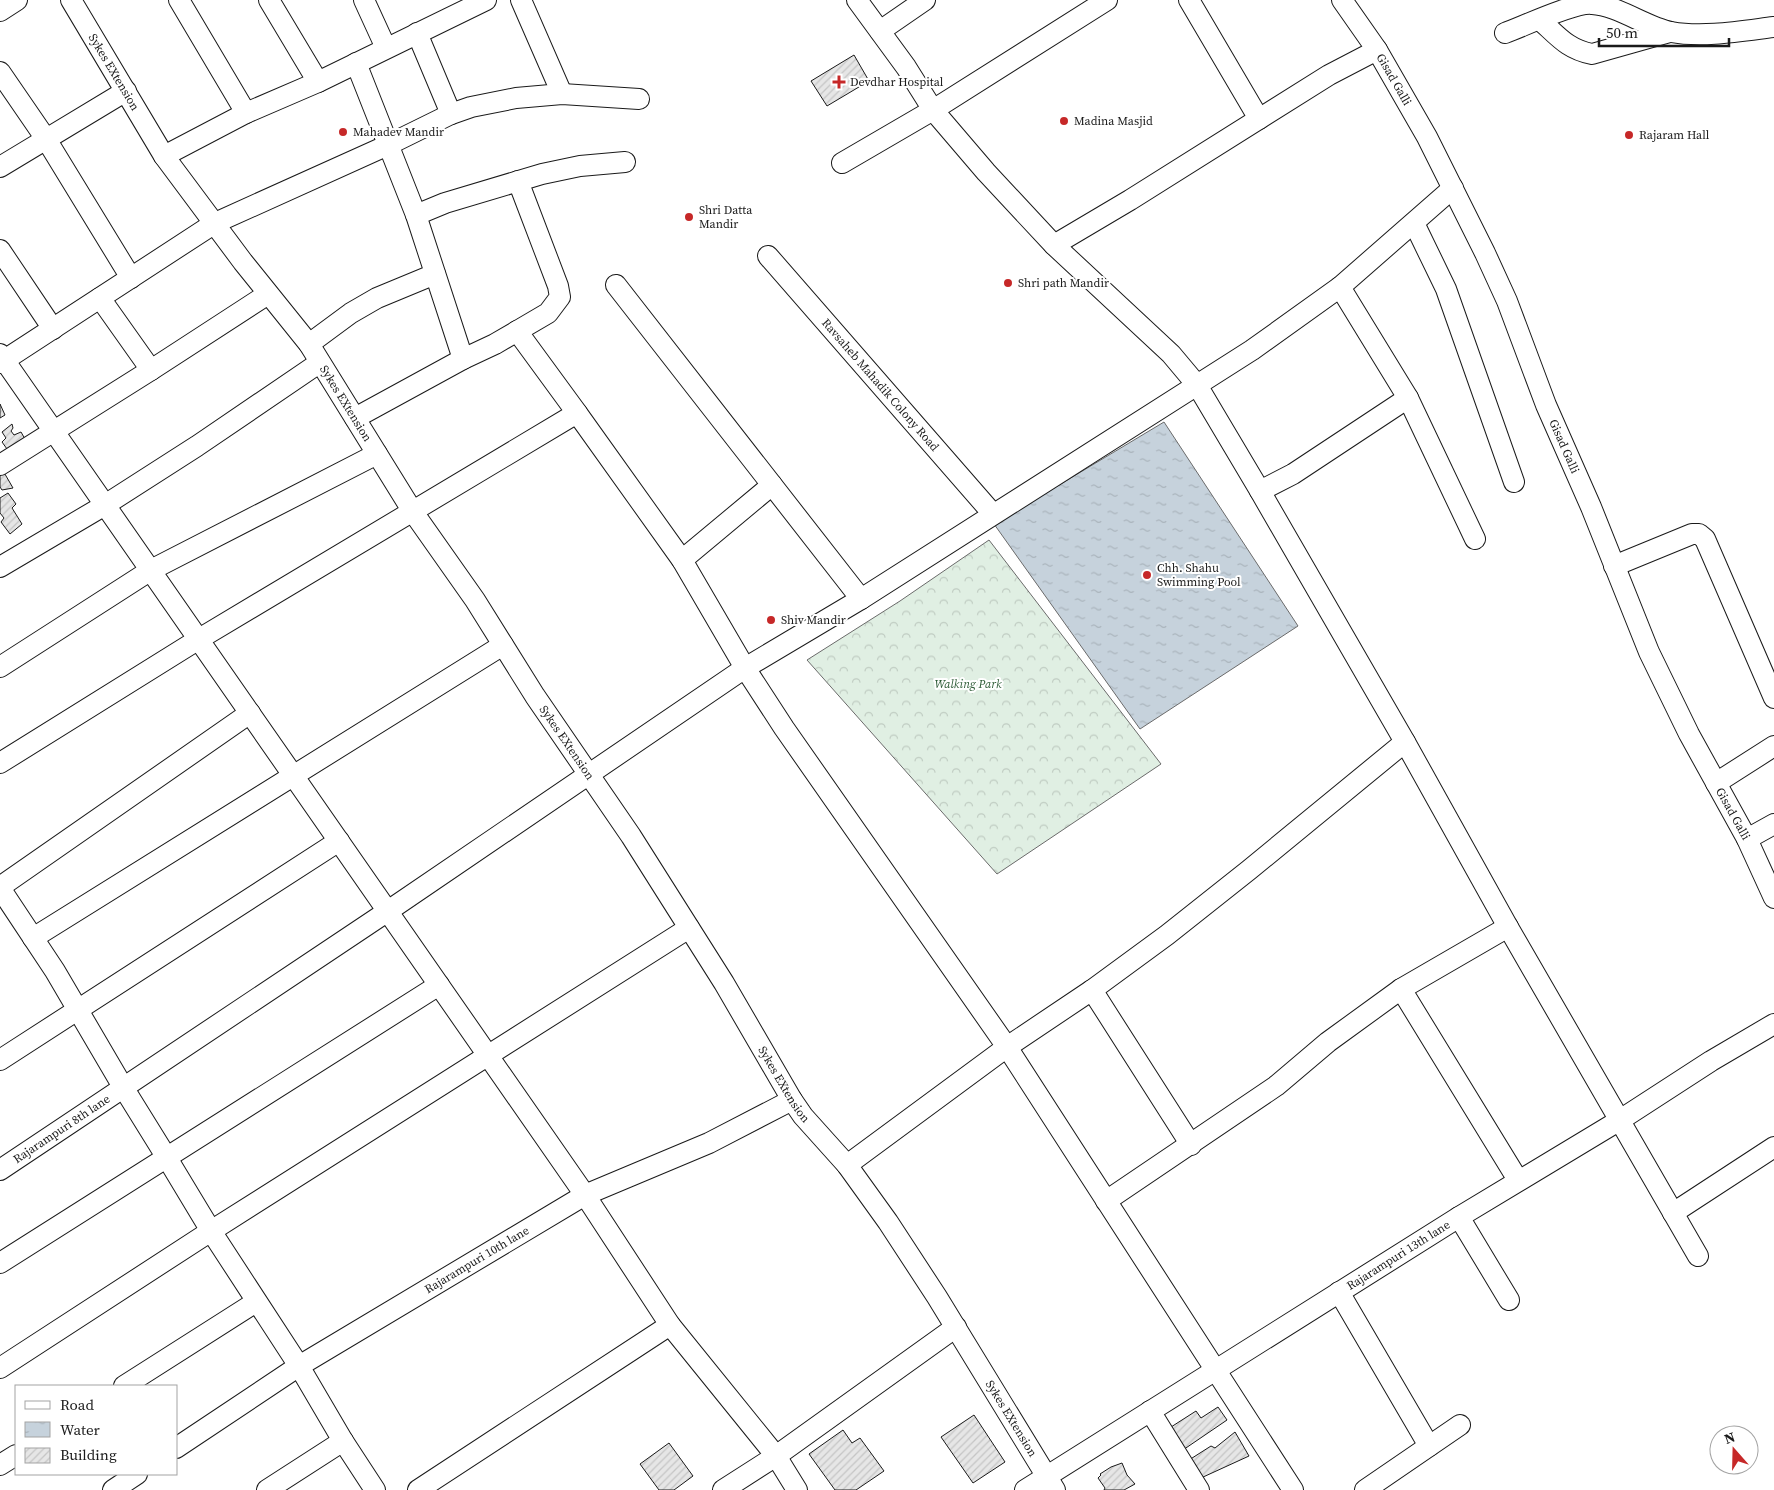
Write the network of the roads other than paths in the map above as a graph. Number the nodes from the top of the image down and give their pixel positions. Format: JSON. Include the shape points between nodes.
{"nodes":[{"id":1,"x":18,"y":0,"type":"edge"},
{"id":2,"x":71,"y":0,"type":"edge"},
{"id":3,"x":179,"y":0,"type":"edge"},
{"id":4,"x":269,"y":0,"type":"edge"},
{"id":5,"x":364,"y":0,"type":"edge"},
{"id":6,"x":521,"y":0,"type":"edge"},
{"id":7,"x":858,"y":0,"type":"edge"},
{"id":8,"x":924,"y":0,"type":"edge"},
{"id":9,"x":1188,"y":0,"type":"edge"},
{"id":10,"x":1342,"y":0,"type":"edge"},
{"id":11,"x":479,"y":1,"type":"edge"},
{"id":12,"x":1100,"y":2,"type":"edge"},
{"id":13,"x":0,"y":11,"type":"edge"},
{"id":14,"x":1540,"y":20,"type":"junction"},
{"id":15,"x":1774,"y":27,"type":"edge"},
{"id":16,"x":880,"y":31,"type":"junction"},
{"id":17,"x":1670,"y":32,"type":"junction"},
{"id":18,"x":418,"y":33,"type":"junction"},
{"id":19,"x":1505,"y":33,"type":"dead end"},
{"id":20,"x":386,"y":48,"type":"junction"},
{"id":21,"x":1378,"y":50,"type":"junction"},
{"id":22,"x":356,"y":63,"type":"junction"},
{"id":23,"x":0,"y":72,"type":"edge"},
{"id":24,"x":318,"y":82,"type":"junction"},
{"id":25,"x":126,"y":91,"type":"junction"},
{"id":26,"x":562,"y":94,"type":"junction"},
{"id":27,"x":639,"y":99,"type":"dead end"},
{"id":28,"x":934,"y":110,"type":"junction"},
{"id":29,"x":246,"y":113,"type":"junction"},
{"id":30,"x":451,"y":114,"type":"junction"},
{"id":31,"x":1259,"y":119,"type":"junction"},
{"id":32,"x":46,"y":139,"type":"junction"},
{"id":33,"x":388,"y":145,"type":"junction"},
{"id":34,"x":164,"y":156,"type":"junction"},
{"id":35,"x":624,"y":162,"type":"dead end"},
{"id":36,"x":842,"y":163,"type":"dead end"},
{"id":37,"x":0,"y":167,"type":"edge"},
{"id":38,"x":518,"y":181,"type":"junction"},
{"id":39,"x":1453,"y":188,"type":"junction"},
{"id":40,"x":416,"y":215,"type":"junction"},
{"id":41,"x":215,"y":223,"type":"junction"},
{"id":42,"x":1414,"y":223,"type":"junction"},
{"id":43,"x":1054,"y":245,"type":"junction"},
{"id":44,"x":0,"y":250,"type":"edge"},
{"id":45,"x":768,"y":256,"type":"dead end"},
{"id":46,"x":435,"y":274,"type":"junction"},
{"id":47,"x":131,"y":278,"type":"junction"},
{"id":48,"x":616,"y":285,"type":"dead end"},
{"id":49,"x":1340,"y":287,"type":"junction"},
{"id":50,"x":268,"y":294,"type":"junction"},
{"id":51,"x":100,"y":298,"type":"junction"},
{"id":52,"x":53,"y":329,"type":"junction"},
{"id":53,"x":517,"y":331,"type":"junction"},
{"id":54,"x":309,"y":344,"type":"junction"},
{"id":55,"x":463,"y":358,"type":"junction"},
{"id":56,"x":2,"y":359,"type":"edge"},
{"id":57,"x":319,"y":363,"type":"junction"},
{"id":58,"x":151,"y":370,"type":"junction"},
{"id":59,"x":1198,"y":385,"type":"junction"},
{"id":60,"x":1408,"y":398,"type":"junction"},
{"id":61,"x":577,"y":413,"type":"junction"},
{"id":62,"x":355,"y":418,"type":"junction"},
{"id":63,"x":54,"y":432,"type":"junction"},
{"id":64,"x":378,"y":454,"type":"junction"},
{"id":65,"x":0,"y":465,"type":"edge"},
{"id":66,"x":1514,"y":482,"type":"dead end"},
{"id":67,"x":772,"y":485,"type":"junction"},
{"id":68,"x":1260,"y":490,"type":"junction"},
{"id":69,"x":105,"y":505,"type":"junction"},
{"id":70,"x":413,"y":512,"type":"junction"},
{"id":71,"x":993,"y":514,"type":"junction"},
{"id":72,"x":1475,"y":539,"type":"dead end"},
{"id":73,"x":682,"y":560,"type":"junction"},
{"id":74,"x":1614,"y":566,"type":"junction"},
{"id":75,"x":0,"y":567,"type":"edge"},
{"id":76,"x":151,"y":570,"type":"junction"},
{"id":77,"x":861,"y":599,"type":"junction"},
{"id":78,"x":199,"y":639,"type":"junction"},
{"id":79,"x":503,"y":645,"type":"junction"},
{"id":80,"x":0,"y":667,"type":"edge"},
{"id":81,"x":745,"y":668,"type":"junction"},
{"id":82,"x":1774,"y":698,"type":"edge"},
{"id":83,"x":250,"y":713,"type":"junction"},
{"id":84,"x":1405,"y":742,"type":"junction"},
{"id":85,"x":1774,"y":746,"type":"edge"},
{"id":86,"x":0,"y":763,"type":"edge"},
{"id":87,"x":294,"y":775,"type":"junction"},
{"id":88,"x":588,"y":775,"type":"junction"},
{"id":89,"x":1716,"y":783,"type":"junction"},
{"id":90,"x":1774,"y":824,"type":"edge"},
{"id":91,"x":1747,"y":839,"type":"junction"},
{"id":92,"x":339,"y":841,"type":"junction"},
{"id":93,"x":0,"y":888,"type":"edge"},
{"id":94,"x":1774,"y":898,"type":"edge"},
{"id":95,"x":388,"y":911,"type":"junction"},
{"id":96,"x":1508,"y":927,"type":"junction"},
{"id":97,"x":689,"y":928,"type":"junction"},
{"id":98,"x":33,"y":938,"type":"junction"},
{"id":99,"x":439,"y":984,"type":"junction"},
{"id":100,"x":1401,"y":988,"type":"junction"},
{"id":101,"x":1092,"y":990,"type":"junction"},
{"id":102,"x":77,"y":1011,"type":"junction"},
{"id":103,"x":1774,"y":1024,"type":"edge"},
{"id":104,"x":1007,"y":1047,"type":"junction"},
{"id":105,"x":488,"y":1055,"type":"junction"},
{"id":106,"x":0,"y":1060,"type":"edge"},
{"id":107,"x":123,"y":1087,"type":"junction"},
{"id":108,"x":792,"y":1100,"type":"junction"},
{"id":109,"x":1620,"y":1120,"type":"junction"},
{"id":110,"x":1191,"y":1144,"type":"junction"},
{"id":111,"x":1774,"y":1147,"type":"edge"},
{"id":112,"x":168,"y":1158,"type":"junction"},
{"id":113,"x":846,"y":1165,"type":"junction"},
{"id":114,"x":0,"y":1170,"type":"edge"},
{"id":115,"x":1518,"y":1180,"type":"junction"},
{"id":116,"x":585,"y":1195,"type":"junction"},
{"id":117,"x":1106,"y":1201,"type":"junction"},
{"id":118,"x":1673,"y":1213,"type":"junction"},
{"id":119,"x":1458,"y":1217,"type":"junction"},
{"id":120,"x":211,"y":1232,"type":"junction"},
{"id":121,"x":1698,"y":1256,"type":"dead end"},
{"id":122,"x":0,"y":1263,"type":"edge"},
{"id":123,"x":1339,"y":1292,"type":"junction"},
{"id":124,"x":1509,"y":1300,"type":"dead end"},
{"id":125,"x":256,"y":1302,"type":"junction"},
{"id":126,"x":670,"y":1325,"type":"junction"},
{"id":127,"x":956,"y":1327,"type":"junction"},
{"id":128,"x":299,"y":1366,"type":"junction"},
{"id":129,"x":0,"y":1368,"type":"edge"},
{"id":130,"x":1215,"y":1370,"type":"junction"},
{"id":131,"x":126,"y":1385,"type":"edge"},
{"id":132,"x":1150,"y":1411,"type":"junction"},
{"id":133,"x":1460,"y":1425,"type":"dead end"},
{"id":134,"x":343,"y":1442,"type":"junction"},
{"id":135,"x":1429,"y":1446,"type":"junction"},
{"id":136,"x":178,"y":1447,"type":"edge"},
{"id":137,"x":15,"y":1456,"type":"edge"},
{"id":138,"x":776,"y":1456,"type":"junction"},
{"id":139,"x":0,"y":1466,"type":"edge"},
{"id":140,"x":136,"y":1475,"type":"edge"},
{"id":141,"x":1050,"y":1483,"type":"edge"},
{"id":142,"x":113,"y":1490,"type":"edge"},
{"id":143,"x":267,"y":1490,"type":"edge"},
{"id":144,"x":375,"y":1490,"type":"edge"},
{"id":145,"x":418,"y":1490,"type":"edge"},
{"id":146,"x":722,"y":1490,"type":"edge"},
{"id":147,"x":797,"y":1490,"type":"edge"},
{"id":148,"x":1025,"y":1490,"type":"edge"},
{"id":149,"x":1199,"y":1490,"type":"edge"},
{"id":150,"x":1292,"y":1490,"type":"edge"},
{"id":151,"x":1365,"y":1490,"type":"edge"}],
"edges":[{"from":1,"to":13,"type":"street"},
{"from":2,"to":25,"type":"street","name":"Sykes EXtension"},
{"from":3,"to":29,"type":"street"},
{"from":4,"to":24,"type":"street"},
{"from":5,"to":20,"type":"street"},
{"from":6,"to":26,"type":"street"},
{"from":7,"to":16,"type":"street"},
{"from":8,"to":16,"type":"street"},
{"from":9,"to":31,"type":"street"},
{"from":10,"to":21,"type":"street","name":"Gisad Galli"},
{"from":11,"to":18,"type":"street"},
{"from":12,"to":28,"type":"street"},
{"from":14,"to":17,"type":"street","via":[[1576,6],[1592,4]]},
{"from":14,"to":17,"type":"street","via":[[1571,48],[1592,54]]},
{"from":14,"to":19,"type":"street"},
{"from":15,"to":17,"type":"street","via":[[1698,34]]},
{"from":16,"to":28,"type":"street"},
{"from":18,"to":20,"type":"street"},
{"from":18,"to":30,"type":"street"},
{"from":20,"to":22,"type":"street"},
{"from":21,"to":31,"type":"street","via":[[1329,75]]},
{"from":21,"to":39,"type":"street","name":"Gisad Galli"},
{"from":22,"to":24,"type":"street"},
{"from":22,"to":33,"type":"street"},
{"from":23,"to":32,"type":"street"},
{"from":24,"to":29,"type":"street"},
{"from":25,"to":32,"type":"street"},
{"from":25,"to":34,"type":"street","name":"Sykes EXtension"},
{"from":26,"to":27,"type":"street"},
{"from":26,"to":30,"type":"street","via":[[516,98]]},
{"from":28,"to":36,"type":"street"},
{"from":28,"to":43,"type":"street"},
{"from":29,"to":34,"type":"street"},
{"from":30,"to":33,"type":"street"},
{"from":31,"to":43,"type":"street"},
{"from":32,"to":37,"type":"street"},
{"from":32,"to":47,"type":"street"},
{"from":33,"to":40,"type":"street"},
{"from":33,"to":41,"type":"street"},
{"from":34,"to":41,"type":"street","name":"Sykes EXtension"},
{"from":35,"to":38,"type":"street","via":[[580,166]]},
{"from":38,"to":40,"type":"street"},
{"from":38,"to":53,"type":"street","via":[[560,297],[548,313]]},
{"from":39,"to":42,"type":"street","name":"Rajarampuri 8th lane"},
{"from":39,"to":74,"type":"street","name":"Gisad Galli","via":[[1507,301],[1546,405]]},
{"from":40,"to":46,"type":"street"},
{"from":41,"to":47,"type":"street"},
{"from":41,"to":50,"type":"street","name":"Sykes EXtension"},
{"from":42,"to":49,"type":"street","name":"Rajarampuri 8th lane"},
{"from":42,"to":66,"type":"street","via":[[1446,289]]},
{"from":43,"to":59,"type":"street","via":[[1171,354]]},
{"from":44,"to":52,"type":"street"},
{"from":45,"to":71,"type":"street","name":"Ravsaheb Mahadik Colony Road"},
{"from":46,"to":54,"type":"street","via":[[377,298]]},
{"from":46,"to":55,"type":"street"},
{"from":47,"to":51,"type":"street"},
{"from":48,"to":67,"type":"street"},
{"from":49,"to":59,"type":"street","name":"Rajarampuri 8th lane"},
{"from":49,"to":60,"type":"street"},
{"from":50,"to":54,"type":"street","name":"Sykes EXtension"},
{"from":50,"to":58,"type":"street"},
{"from":51,"to":52,"type":"street"},
{"from":51,"to":58,"type":"street"},
{"from":52,"to":56,"type":"street"},
{"from":53,"to":55,"type":"street"},
{"from":53,"to":61,"type":"street"},
{"from":54,"to":57,"type":"street","name":"Sykes EXtension"},
{"from":55,"to":62,"type":"street"},
{"from":56,"to":63,"type":"street"},
{"from":57,"to":62,"type":"street","name":"Sykes EXtension"},
{"from":57,"to":69,"type":"street"},
{"from":58,"to":63,"type":"street"},
{"from":59,"to":68,"type":"street"},
{"from":59,"to":71,"type":"street","name":"Rajarampuri 8th lane"},
{"from":60,"to":68,"type":"street","via":[[1293,474]]},
{"from":60,"to":72,"type":"street"},
{"from":61,"to":70,"type":"street"},
{"from":61,"to":73,"type":"street"},
{"from":62,"to":64,"type":"street","name":"Sykes EXtension"},
{"from":63,"to":65,"type":"street"},
{"from":63,"to":69,"type":"street"},
{"from":64,"to":70,"type":"street","name":"Sykes EXtension"},
{"from":64,"to":76,"type":"street"},
{"from":67,"to":73,"type":"street"},
{"from":67,"to":77,"type":"street"},
{"from":68,"to":84,"type":"street"},
{"from":69,"to":75,"type":"street"},
{"from":69,"to":76,"type":"street"},
{"from":70,"to":78,"type":"street"},
{"from":70,"to":79,"type":"street","name":"Sykes EXtension"},
{"from":71,"to":77,"type":"street","name":"Rajarampuri 8th lane"},
{"from":73,"to":81,"type":"street"},
{"from":74,"to":82,"type":"street","via":[[1699,534],[1705,539]]},
{"from":74,"to":89,"type":"street","name":"Gisad Galli","via":[[1649,652]]},
{"from":76,"to":78,"type":"street"},
{"from":76,"to":80,"type":"street"},
{"from":77,"to":81,"type":"street","name":"Rajarampuri 8th lane"},
{"from":78,"to":83,"type":"street"},
{"from":78,"to":86,"type":"street"},
{"from":79,"to":87,"type":"street"},
{"from":79,"to":88,"type":"street","name":"Sykes EXtension"},
{"from":81,"to":88,"type":"street","name":"Rajarampuri 8th lane"},
{"from":81,"to":104,"type":"street"},
{"from":83,"to":87,"type":"street"},
{"from":83,"to":93,"type":"street"},
{"from":84,"to":96,"type":"street"},
{"from":84,"to":101,"type":"street","via":[[1242,876]]},
{"from":85,"to":89,"type":"street"},
{"from":87,"to":92,"type":"street"},
{"from":87,"to":98,"type":"street"},
{"from":88,"to":95,"type":"street","name":"Rajarampuri 8th lane"},
{"from":88,"to":97,"type":"street","name":"Sykes EXtension"},
{"from":89,"to":91,"type":"street","name":"Gisad Galli"},
{"from":90,"to":91,"type":"street"},
{"from":91,"to":94,"type":"street","name":"Gisad Galli"},
{"from":92,"to":95,"type":"street"},
{"from":92,"to":102,"type":"street"},
{"from":93,"to":98,"type":"street"},
{"from":95,"to":99,"type":"street"},
{"from":95,"to":107,"type":"street","name":"Rajarampuri 8th lane"},
{"from":96,"to":100,"type":"street"},
{"from":96,"to":109,"type":"street"},
{"from":97,"to":105,"type":"street"},
{"from":97,"to":108,"type":"street","name":"Sykes EXtension"},
{"from":98,"to":102,"type":"street"},
{"from":99,"to":105,"type":"street"},
{"from":99,"to":112,"type":"street"},
{"from":100,"to":110,"type":"street","via":[[1328,1042],[1276,1086]]},
{"from":100,"to":115,"type":"street"},
{"from":101,"to":104,"type":"street"},
{"from":101,"to":110,"type":"street"},
{"from":102,"to":106,"type":"street"},
{"from":102,"to":107,"type":"street"},
{"from":103,"to":109,"type":"street","name":"Rajarampuri 13th lane"},
{"from":104,"to":113,"type":"street"},
{"from":104,"to":117,"type":"street"},
{"from":105,"to":116,"type":"street"},
{"from":105,"to":120,"type":"street"},
{"from":107,"to":112,"type":"street"},
{"from":107,"to":114,"type":"street","name":"Rajarampuri 8th lane"},
{"from":108,"to":113,"type":"street","name":"Sykes EXtension"},
{"from":108,"to":116,"type":"street","name":"Rajarampuri 10th lane","via":[[709,1143]]},
{"from":109,"to":115,"type":"street","name":"Rajarampuri 13th lane"},
{"from":109,"to":118,"type":"street"},
{"from":110,"to":117,"type":"street"},
{"from":111,"to":118,"type":"street"},
{"from":112,"to":120,"type":"street"},
{"from":112,"to":122,"type":"street"},
{"from":113,"to":127,"type":"street","name":"Sykes EXtension","via":[[888,1222]]},
{"from":115,"to":119,"type":"street","name":"Rajarampuri 13th lane"},
{"from":116,"to":126,"type":"street"},
{"from":116,"to":128,"type":"street","name":"Rajarampuri 10th lane"},
{"from":117,"to":130,"type":"street"},
{"from":118,"to":121,"type":"street"},
{"from":119,"to":123,"type":"street","name":"Rajarampuri 13th lane"},
{"from":119,"to":124,"type":"street"},
{"from":120,"to":125,"type":"street"},
{"from":120,"to":129,"type":"street"},
{"from":123,"to":130,"type":"street","name":"Rajarampuri 13th lane"},
{"from":123,"to":135,"type":"street"},
{"from":125,"to":128,"type":"street"},
{"from":125,"to":131,"type":"street"},
{"from":126,"to":138,"type":"street"},
{"from":126,"to":145,"type":"street"},
{"from":127,"to":138,"type":"street"},
{"from":127,"to":141,"type":"street","name":"Sykes EXtension"},
{"from":128,"to":134,"type":"street"},
{"from":128,"to":136,"type":"street","name":"Rajarampuri 10th lane"},
{"from":130,"to":132,"type":"street","name":"Rajarampuri 13th lane"},
{"from":130,"to":150,"type":"street"},
{"from":132,"to":141,"type":"street","name":"Rajarampuri 13th lane"},
{"from":132,"to":149,"type":"street"},
{"from":133,"to":135,"type":"street"},
{"from":134,"to":143,"type":"street"},
{"from":134,"to":144,"type":"street"},
{"from":135,"to":151,"type":"street"},
{"from":137,"to":139,"type":"street"},
{"from":138,"to":146,"type":"street"},
{"from":138,"to":147,"type":"street"},
{"from":140,"to":142,"type":"street"},
{"from":141,"to":148,"type":"street","name":"Rajarampuri 13th lane"}]}
